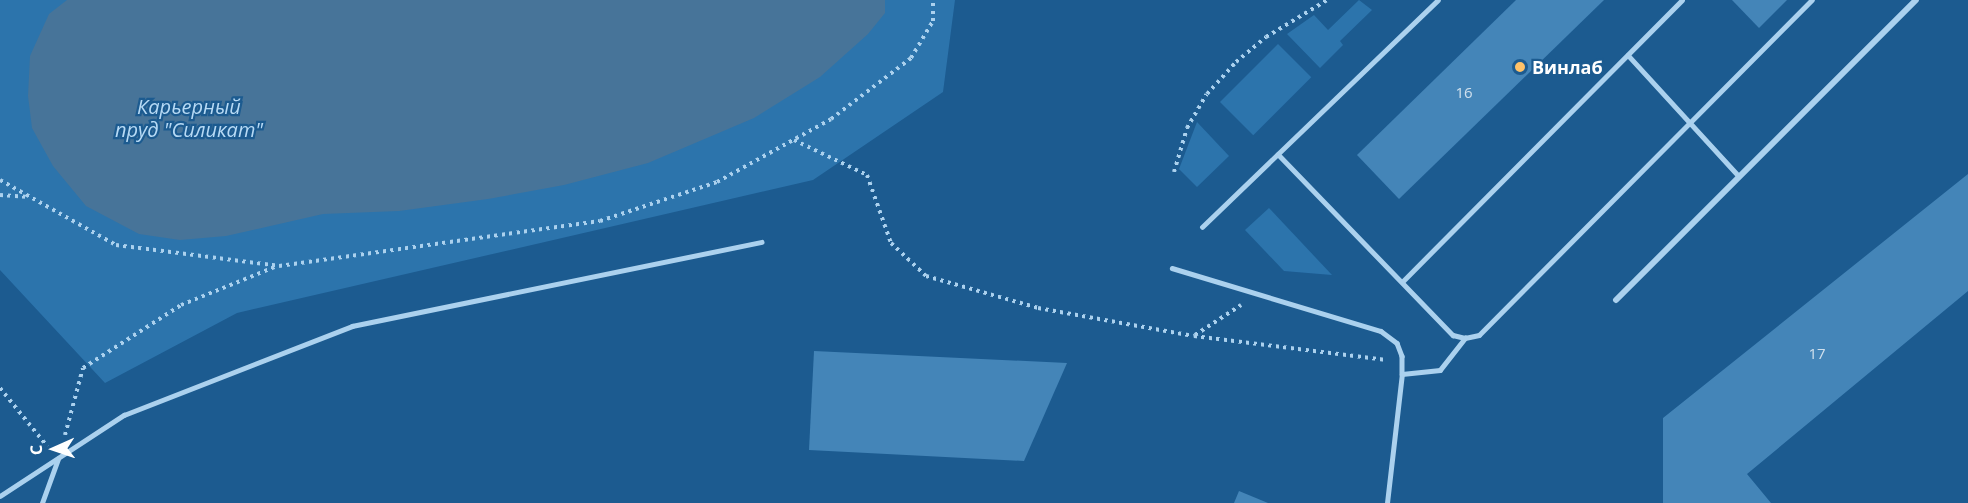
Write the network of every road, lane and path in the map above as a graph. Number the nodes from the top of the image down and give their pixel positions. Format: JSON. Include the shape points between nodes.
{"nodes":[{"id":1,"x":933,"y":0,"type":"edge"},
{"id":2,"x":1327,"y":0,"type":"edge"},
{"id":3,"x":1438,"y":0,"type":"edge"},
{"id":4,"x":1682,"y":0,"type":"edge"},
{"id":5,"x":1812,"y":0,"type":"edge"},
{"id":6,"x":1916,"y":0,"type":"edge"},
{"id":7,"x":1628,"y":55,"type":"junction"},
{"id":8,"x":1690,"y":123,"type":"junction"},
{"id":9,"x":794,"y":140,"type":"junction"},
{"id":10,"x":1278,"y":154,"type":"junction"},
{"id":11,"x":1174,"y":172,"type":"dead end"},
{"id":12,"x":1739,"y":176,"type":"junction"},
{"id":13,"x":0,"y":180,"type":"edge"},
{"id":14,"x":0,"y":195,"type":"edge"},
{"id":15,"x":29,"y":197,"type":"junction"},
{"id":16,"x":1202,"y":227,"type":"dead end"},
{"id":17,"x":761,"y":242,"type":"dead end"},
{"id":18,"x":279,"y":266,"type":"junction"},
{"id":19,"x":1172,"y":268,"type":"dead end"},
{"id":20,"x":1402,"y":282,"type":"junction"},
{"id":21,"x":1255,"y":296,"type":"junction"},
{"id":22,"x":1616,"y":300,"type":"dead end"},
{"id":23,"x":1194,"y":336,"type":"junction"},
{"id":24,"x":1466,"y":338,"type":"junction"},
{"id":25,"x":1402,"y":361,"type":"junction"},
{"id":26,"x":1402,"y":374,"type":"junction"},
{"id":27,"x":0,"y":388,"type":"edge"},
{"id":28,"x":58,"y":459,"type":"junction"},
{"id":29,"x":0,"y":496,"type":"edge"},
{"id":30,"x":42,"y":503,"type":"edge"},
{"id":31,"x":1387,"y":503,"type":"edge"}],
"edges":[{"from":1,"to":9,"type":"path","via":[[933,21],[910,58],[831,119]]},
{"from":2,"to":11,"type":"path","via":[[1266,37],[1228,70],[1207,94],[1187,128]]},
{"from":3,"to":10,"type":"lane"},
{"from":4,"to":7,"type":"lane"},
{"from":5,"to":8,"type":"lane"},
{"from":6,"to":12,"type":"street"},
{"from":7,"to":8,"type":"lane"},
{"from":7,"to":20,"type":"lane"},
{"from":8,"to":12,"type":"lane"},
{"from":8,"to":24,"type":"lane","via":[[1479,335]]},
{"from":9,"to":18,"type":"path","via":[[717,182],[600,221]]},
{"from":9,"to":23,"type":"path","via":[[867,175],[891,243],[926,276],[1038,308]]},
{"from":10,"to":16,"type":"lane"},
{"from":10,"to":20,"type":"lane"},
{"from":12,"to":22,"type":"street"},
{"from":13,"to":15,"type":"path"},
{"from":14,"to":15,"type":"path"},
{"from":15,"to":18,"type":"path","via":[[116,245]]},
{"from":17,"to":28,"type":"lane","via":[[352,326],[124,416]]},
{"from":18,"to":28,"type":"path","via":[[181,304],[83,369]]},
{"from":19,"to":21,"type":"lane"},
{"from":20,"to":24,"type":"lane","via":[[1453,335]]},
{"from":21,"to":23,"type":"path"},
{"from":21,"to":25,"type":"lane","via":[[1351,319],[1380,331],[1397,343]]},
{"from":23,"to":25,"type":"path"},
{"from":24,"to":26,"type":"lane","via":[[1440,370]]},
{"from":25,"to":26,"type":"lane"},
{"from":26,"to":31,"type":"lane"},
{"from":27,"to":28,"type":"path"},
{"from":28,"to":29,"type":"lane"},
{"from":28,"to":30,"type":"lane"}]}
